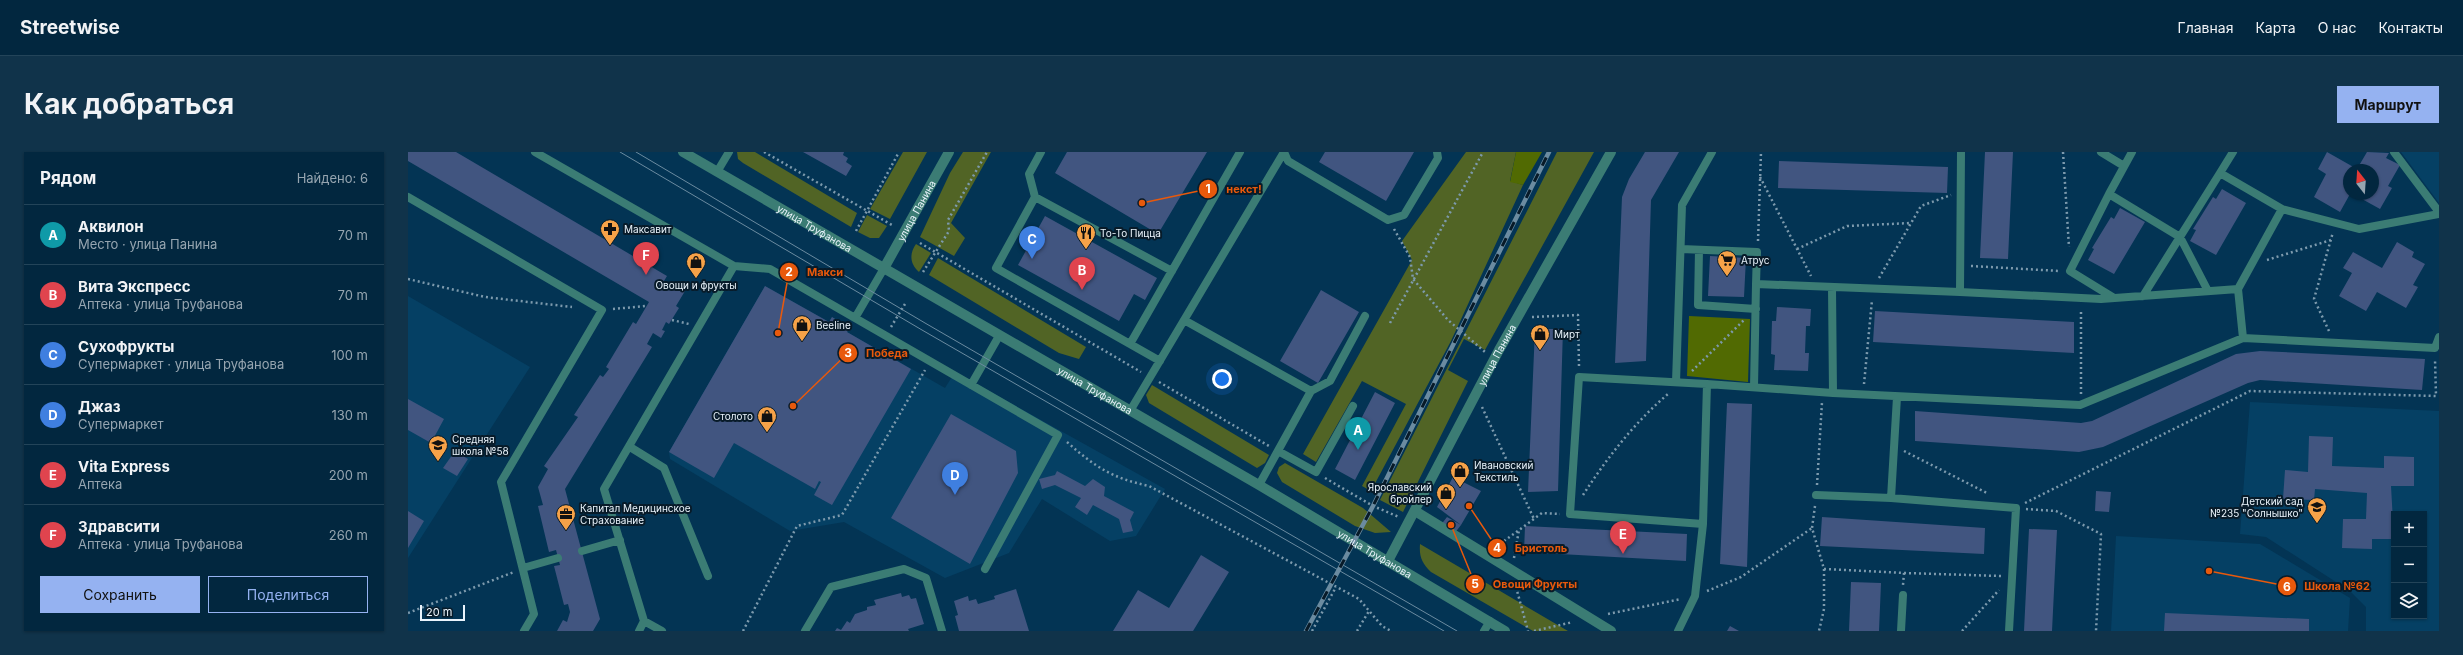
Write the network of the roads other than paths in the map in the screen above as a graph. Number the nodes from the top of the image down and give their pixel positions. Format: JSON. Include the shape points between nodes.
{"nodes":[{"id":1,"x":535,"y":152,"type":"edge"},
{"id":2,"x":683,"y":152,"type":"edge"},
{"id":3,"x":729,"y":152,"type":"edge"},
{"id":4,"x":949,"y":152,"type":"edge"},
{"id":5,"x":1042,"y":152,"type":"edge"},
{"id":6,"x":1240,"y":152,"type":"edge"},
{"id":7,"x":1284,"y":152,"type":"edge"},
{"id":8,"x":1437,"y":152,"type":"edge"},
{"id":9,"x":1611,"y":152,"type":"edge"},
{"id":10,"x":1712,"y":152,"type":"edge"},
{"id":11,"x":1961,"y":152,"type":"edge"},
{"id":12,"x":2101,"y":152,"type":"edge"},
{"id":13,"x":2132,"y":152,"type":"edge"},
{"id":14,"x":2394,"y":152,"type":"edge"},
{"id":15,"x":2229,"y":153,"type":"edge"},
{"id":16,"x":2124,"y":166,"type":"junction"},
{"id":17,"x":717,"y":172,"type":"junction"},
{"id":18,"x":2220,"y":174,"type":"junction"},
{"id":19,"x":2109,"y":194,"type":"junction"},
{"id":20,"x":408,"y":197,"type":"edge"},
{"id":21,"x":1035,"y":197,"type":"junction"},
{"id":22,"x":2282,"y":209,"type":"junction"},
{"id":23,"x":2439,"y":213,"type":"edge"},
{"id":24,"x":2180,"y":237,"type":"junction"},
{"id":25,"x":1680,"y":249,"type":"junction"},
{"id":26,"x":1699,"y":250,"type":"junction"},
{"id":27,"x":734,"y":266,"type":"junction"},
{"id":28,"x":883,"y":270,"type":"junction"},
{"id":29,"x":1172,"y":271,"type":"junction"},
{"id":30,"x":1756,"y":284,"type":"junction"},
{"id":31,"x":1832,"y":288,"type":"junction"},
{"id":32,"x":2238,"y":288,"type":"junction"},
{"id":33,"x":2208,"y":291,"type":"junction"},
{"id":34,"x":1960,"y":292,"type":"junction"},
{"id":35,"x":2143,"y":296,"type":"junction"},
{"id":36,"x":2114,"y":298,"type":"junction"},
{"id":37,"x":1756,"y":309,"type":"junction"},
{"id":38,"x":1365,"y":316,"type":"dead end"},
{"id":39,"x":855,"y":318,"type":"junction"},
{"id":40,"x":1184,"y":320,"type":"junction"},
{"id":41,"x":999,"y":336,"type":"junction"},
{"id":42,"x":2439,"y":337,"type":"edge"},
{"id":43,"x":2243,"y":338,"type":"junction"},
{"id":44,"x":1130,"y":344,"type":"junction"},
{"id":45,"x":1160,"y":361,"type":"junction"},
{"id":46,"x":1679,"y":382,"type":"junction"},
{"id":47,"x":1706,"y":384,"type":"junction"},
{"id":48,"x":971,"y":385,"type":"junction"},
{"id":49,"x":1754,"y":387,"type":"junction"},
{"id":50,"x":1311,"y":391,"type":"junction"},
{"id":51,"x":1833,"y":393,"type":"junction"},
{"id":52,"x":1897,"y":397,"type":"junction"},
{"id":53,"x":1353,"y":406,"type":"dead end"},
{"id":54,"x":1130,"y":411,"type":"junction"},
{"id":55,"x":630,"y":447,"type":"junction"},
{"id":56,"x":1278,"y":451,"type":"junction"},
{"id":57,"x":1259,"y":485,"type":"junction"},
{"id":58,"x":1816,"y":495,"type":"road end"},
{"id":59,"x":1891,"y":498,"type":"junction"},
{"id":60,"x":1415,"y":511,"type":"junction"},
{"id":61,"x":1703,"y":524,"type":"junction"},
{"id":62,"x":620,"y":540,"type":"junction"},
{"id":63,"x":582,"y":551,"type":"dead end"},
{"id":64,"x":558,"y":558,"type":"dead end"},
{"id":65,"x":1388,"y":561,"type":"junction"},
{"id":66,"x":522,"y":568,"type":"junction"},
{"id":67,"x":985,"y":569,"type":"dead end"},
{"id":68,"x":708,"y":576,"type":"dead end"},
{"id":69,"x":1903,"y":595,"type":"road end"},
{"id":70,"x":644,"y":621,"type":"junction"},
{"id":71,"x":1490,"y":621,"type":"junction"},
{"id":72,"x":524,"y":631,"type":"edge"},
{"id":73,"x":639,"y":631,"type":"edge"},
{"id":74,"x":662,"y":631,"type":"edge"},
{"id":75,"x":805,"y":631,"type":"edge"},
{"id":76,"x":942,"y":631,"type":"edge"},
{"id":77,"x":1484,"y":631,"type":"edge"},
{"id":78,"x":1505,"y":631,"type":"edge"},
{"id":79,"x":1611,"y":631,"type":"edge"},
{"id":80,"x":1678,"y":631,"type":"edge"},
{"id":81,"x":1901,"y":631,"type":"edge"},
{"id":82,"x":2009,"y":631,"type":"edge"}],
"edges":[{"from":1,"to":27,"type":"lane"},
{"from":2,"to":17,"type":"street","name":"улица Труфанова"},
{"from":3,"to":17,"type":"lane"},
{"from":4,"to":28,"type":"street","name":"улица Панина"},
{"from":5,"to":21,"type":"lane","via":[[1029,174]]},
{"from":6,"to":29,"type":"lane"},
{"from":7,"to":8,"type":"lane","via":[[1288,161],[1388,220],[1404,215],[1438,158]]},
{"from":7,"to":40,"type":"lane"},
{"from":9,"to":60,"type":"street","name":"улица Панина","via":[[1495,357]]},
{"from":10,"to":25,"type":"lane","via":[[1682,205]]},
{"from":11,"to":34,"type":"lane"},
{"from":12,"to":16,"type":"lane"},
{"from":13,"to":16,"type":"lane"},
{"from":14,"to":23,"type":"lane"},
{"from":15,"to":18,"type":"lane"},
{"from":16,"to":19,"type":"lane"},
{"from":17,"to":28,"type":"street","name":"улица Труфанова"},
{"from":18,"to":22,"type":"lane"},
{"from":18,"to":24,"type":"lane"},
{"from":19,"to":24,"type":"lane"},
{"from":19,"to":36,"type":"lane","via":[[2070,271]]},
{"from":20,"to":66,"type":"lane","via":[[602,310],[501,482]]},
{"from":21,"to":29,"type":"lane"},
{"from":21,"to":44,"type":"lane","via":[[996,268]]},
{"from":22,"to":23,"type":"lane","via":[[2358,229]]},
{"from":22,"to":32,"type":"lane"},
{"from":24,"to":33,"type":"lane"},
{"from":24,"to":35,"type":"lane"},
{"from":25,"to":26,"type":"lane"},
{"from":25,"to":46,"type":"lane"},
{"from":26,"to":30,"type":"lane","via":[[1757,252]]},
{"from":26,"to":37,"type":"lane","via":[[1698,305]]},
{"from":27,"to":39,"type":"lane","via":[[770,269]]},
{"from":27,"to":55,"type":"lane"},
{"from":28,"to":39,"type":"lane"},
{"from":28,"to":41,"type":"street","name":"улица Труфанова"},
{"from":29,"to":44,"type":"lane"},
{"from":30,"to":31,"type":"lane"},
{"from":30,"to":37,"type":"lane"},
{"from":31,"to":34,"type":"lane"},
{"from":31,"to":51,"type":"lane"},
{"from":32,"to":33,"type":"lane"},
{"from":32,"to":43,"type":"lane"},
{"from":33,"to":35,"type":"lane"},
{"from":34,"to":36,"type":"lane"},
{"from":35,"to":36,"type":"lane"},
{"from":37,"to":49,"type":"lane"},
{"from":38,"to":50,"type":"lane","via":[[1330,381]]},
{"from":39,"to":48,"type":"lane"},
{"from":40,"to":45,"type":"lane"},
{"from":40,"to":50,"type":"lane"},
{"from":41,"to":48,"type":"lane"},
{"from":41,"to":54,"type":"street","name":"улица Труфанова"},
{"from":42,"to":43,"type":"lane","via":[[2435,348]]},
{"from":43,"to":52,"type":"lane","via":[[2080,405]]},
{"from":44,"to":45,"type":"lane"},
{"from":45,"to":54,"type":"lane"},
{"from":46,"to":47,"type":"lane"},
{"from":46,"to":61,"type":"lane","via":[[1580,377],[1570,514]]},
{"from":47,"to":49,"type":"lane"},
{"from":47,"to":61,"type":"lane"},
{"from":48,"to":67,"type":"lane","via":[[1058,435]]},
{"from":49,"to":51,"type":"lane"},
{"from":50,"to":56,"type":"lane"},
{"from":51,"to":52,"type":"lane"},
{"from":52,"to":59,"type":"lane"},
{"from":53,"to":56,"type":"lane","via":[[1316,472]]},
{"from":54,"to":57,"type":"street","name":"улица Труфанова"},
{"from":55,"to":62,"type":"lane","via":[[604,490]]},
{"from":55,"to":68,"type":"lane","via":[[664,468]]},
{"from":56,"to":57,"type":"lane"},
{"from":57,"to":65,"type":"street","name":"улица Труфанова"},
{"from":58,"to":59,"type":"lane"},
{"from":59,"to":82,"type":"lane","via":[[2016,508]]},
{"from":60,"to":65,"type":"street","name":"улица Панина"},
{"from":60,"to":79,"type":"street"},
{"from":61,"to":80,"type":"lane","via":[[1696,596]]},
{"from":62,"to":63,"type":"lane"},
{"from":62,"to":70,"type":"lane"},
{"from":64,"to":66,"type":"lane"},
{"from":65,"to":71,"type":"street","name":"улица Труфанова"},
{"from":66,"to":72,"type":"lane","via":[[534,614]]},
{"from":69,"to":81,"type":"lane"},
{"from":70,"to":73,"type":"lane"},
{"from":70,"to":74,"type":"lane"},
{"from":71,"to":77,"type":"lane"},
{"from":71,"to":78,"type":"street","name":"улица Труфанова"},
{"from":75,"to":76,"type":"lane","via":[[831,587],[904,569],[926,578]]}]}
